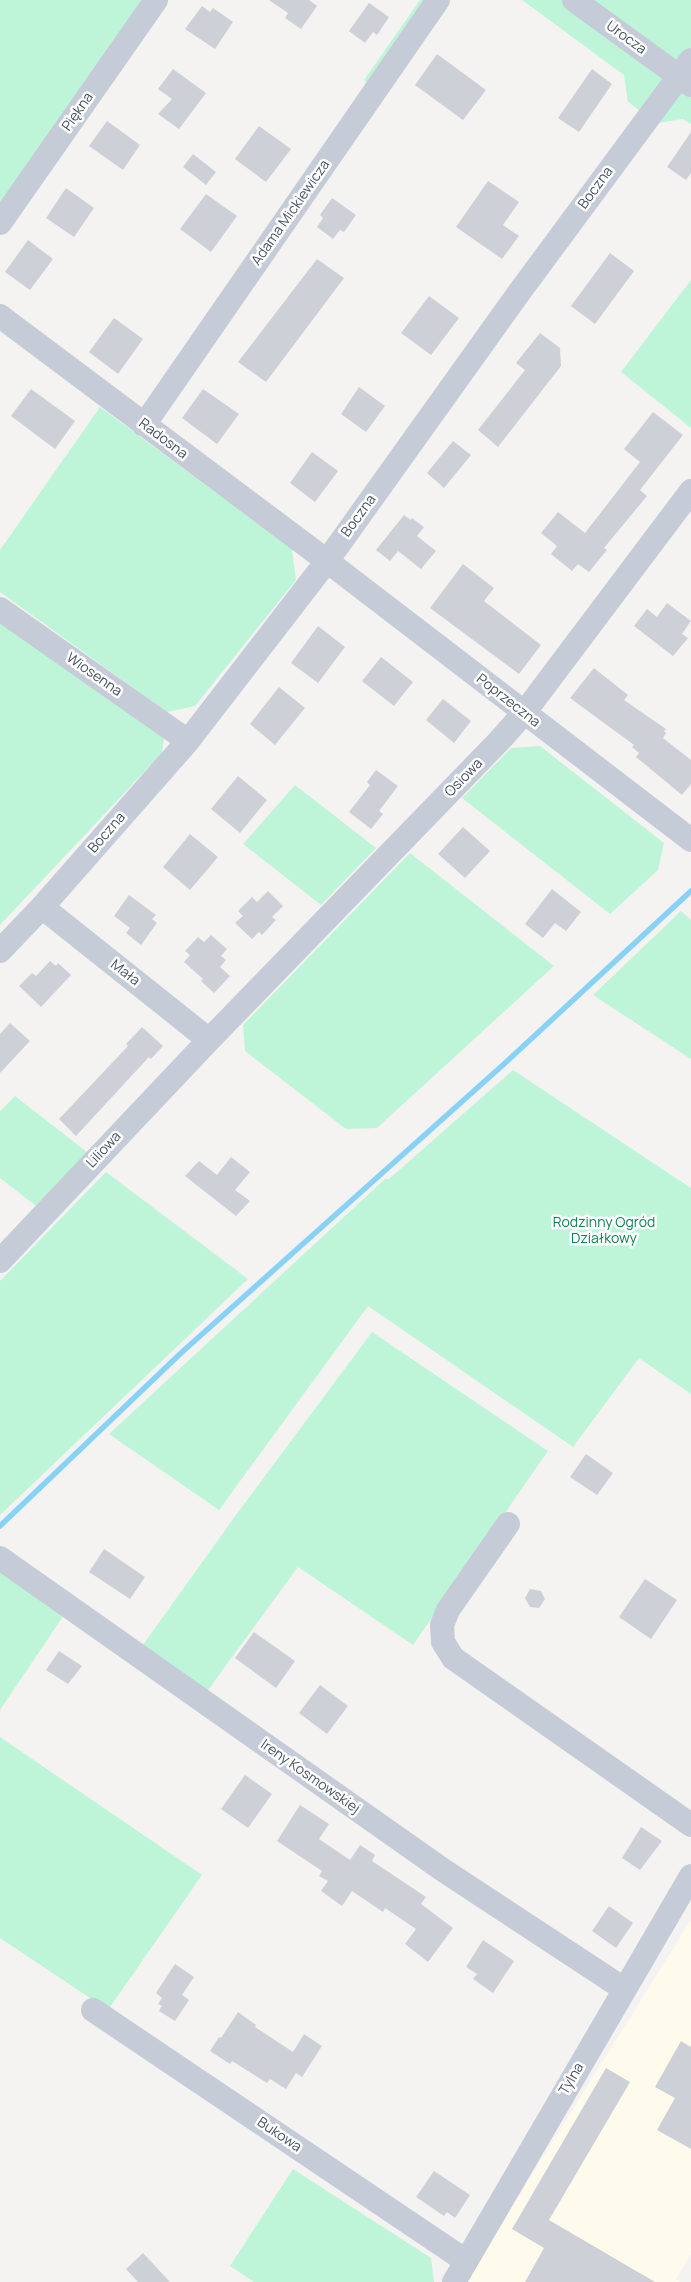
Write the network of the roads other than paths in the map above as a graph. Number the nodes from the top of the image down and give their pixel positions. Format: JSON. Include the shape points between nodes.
{"nodes":[{"id":1,"x":156,"y":0,"type":"edge"},
{"id":2,"x":438,"y":0,"type":"edge"},
{"id":3,"x":574,"y":0,"type":"edge"},
{"id":4,"x":687,"y":74,"type":"edge"},
{"id":5,"x":0,"y":224,"type":"edge"},
{"id":6,"x":0,"y":316,"type":"edge"},
{"id":7,"x":144,"y":426,"type":"junction"},
{"id":8,"x":691,"y":491,"type":"edge"},
{"id":9,"x":326,"y":560,"type":"junction"},
{"id":10,"x":0,"y":609,"type":"edge"},
{"id":11,"x":524,"y":713,"type":"junction"},
{"id":12,"x":188,"y":740,"type":"junction"},
{"id":13,"x":691,"y":840,"type":"edge"},
{"id":14,"x":42,"y":907,"type":"junction"},
{"id":15,"x":0,"y":951,"type":"edge"},
{"id":16,"x":209,"y":1040,"type":"junction"},
{"id":17,"x":0,"y":1261,"type":"edge"},
{"id":18,"x":508,"y":1524,"type":"dead end"},
{"id":19,"x":0,"y":1558,"type":"edge"},
{"id":20,"x":691,"y":1825,"type":"edge"},
{"id":21,"x":691,"y":1876,"type":"edge"},
{"id":22,"x":624,"y":1989,"type":"junction"},
{"id":23,"x":93,"y":2010,"type":"dead end"},
{"id":24,"x":466,"y":2261,"type":"junction"},
{"id":25,"x":454,"y":2282,"type":"edge"}],
"edges":[{"from":1,"to":5,"type":"street","name":"Piękna"},
{"from":2,"to":7,"type":"street","name":"Adama Mickiewicza"},
{"from":3,"to":4,"type":"street","name":"Urocza"},
{"from":4,"to":9,"type":"street","name":"Boczna","via":[[512,302]]},
{"from":6,"to":7,"type":"street","name":"Radosna"},
{"from":7,"to":9,"type":"street","name":"Radosna"},
{"from":8,"to":11,"type":"street","name":"Osiowa"},
{"from":9,"to":11,"type":"street","name":"Poprzeczna"},
{"from":9,"to":12,"type":"street","name":"Boczna"},
{"from":10,"to":12,"type":"street","name":"Wiosenna"},
{"from":11,"to":13,"type":"street","name":"Poprzeczna"},
{"from":11,"to":16,"type":"street","name":"Osiowa"},
{"from":12,"to":14,"type":"street","name":"Boczna"},
{"from":14,"to":15,"type":"street","name":"Boczna"},
{"from":14,"to":16,"type":"street","name":"Mała"},
{"from":16,"to":17,"type":"street","name":"Liliowa"},
{"from":18,"to":20,"type":"street","via":[[448,1610],[442,1625],[444,1642],[453,1658]]},
{"from":19,"to":22,"type":"street","name":"Ireny Kosmowskiej","via":[[443,1870]]},
{"from":21,"to":22,"type":"street","name":"Tylna"},
{"from":22,"to":24,"type":"street","name":"Tylna"},
{"from":23,"to":24,"type":"street","name":"Bukowa"},
{"from":24,"to":25,"type":"street","name":"Tylna"}]}
